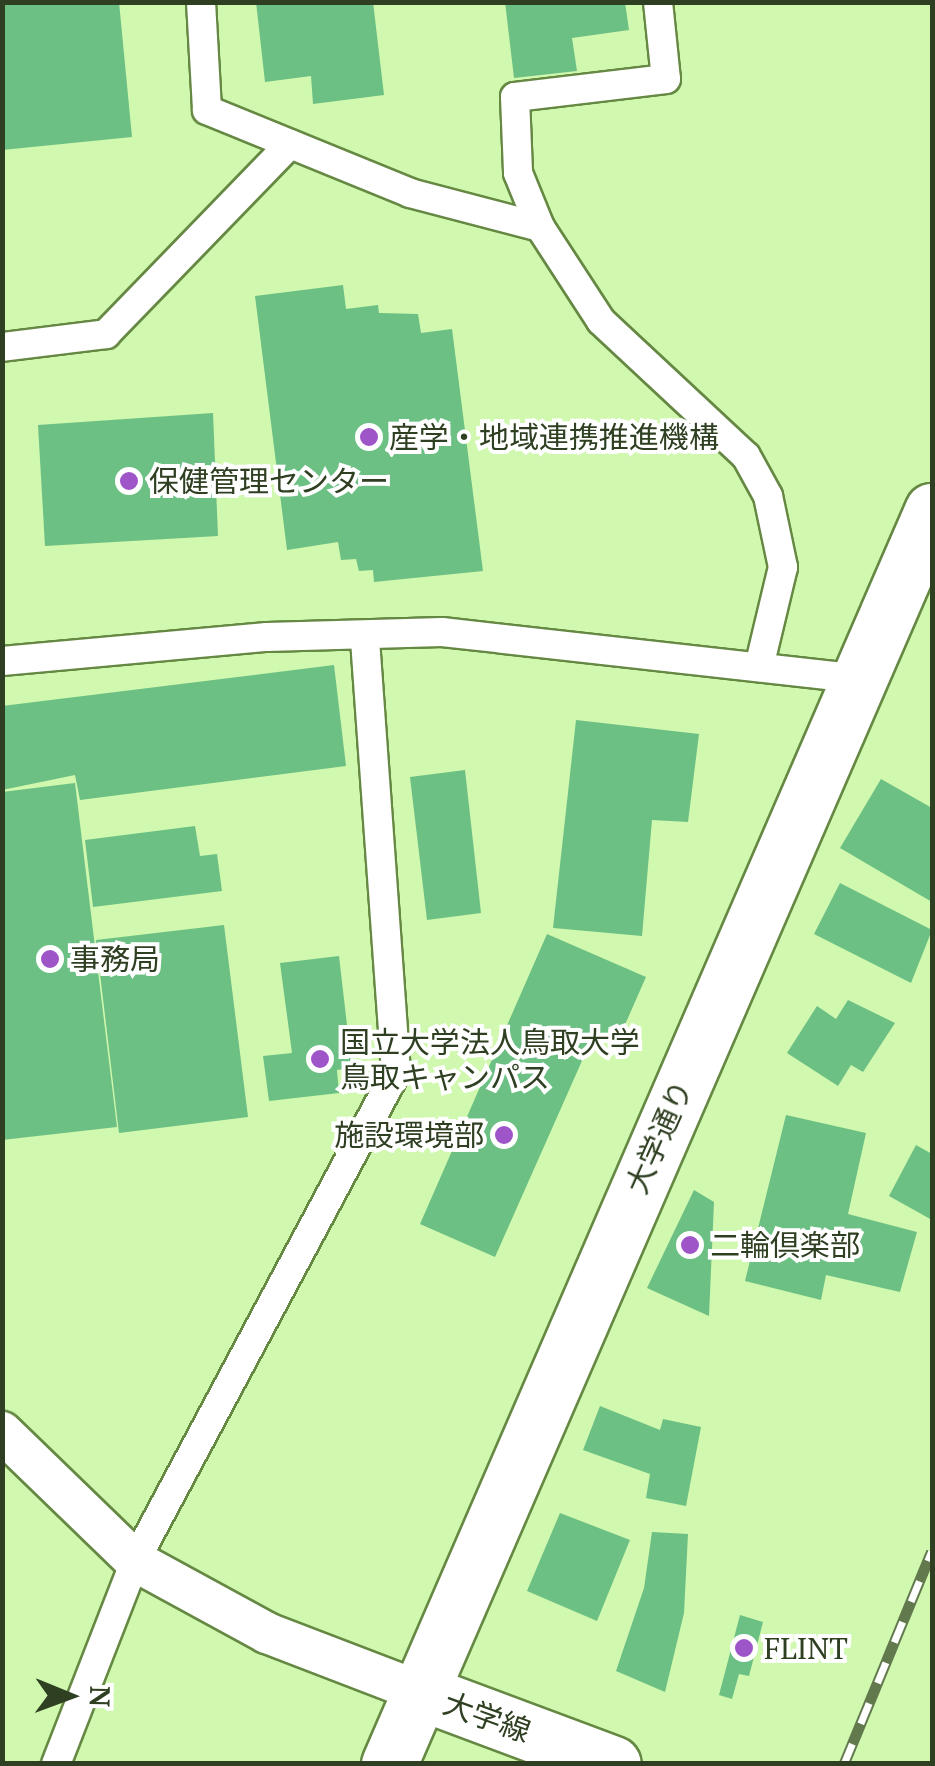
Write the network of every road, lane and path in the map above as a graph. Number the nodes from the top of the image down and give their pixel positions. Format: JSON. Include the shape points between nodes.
{"nodes":[{"id":1,"x":201,"y":2,"type":"edge"},
{"id":2,"x":658,"y":2,"type":"edge"},
{"id":3,"x":290,"y":144,"type":"junction"},
{"id":4,"x":540,"y":227,"type":"junction"},
{"id":5,"x":2,"y":347,"type":"edge"},
{"id":6,"x":932,"y":511,"type":"edge"},
{"id":7,"x":365,"y":634,"type":"junction"},
{"id":8,"x":2,"y":661,"type":"edge"},
{"id":9,"x":759,"y":667,"type":"junction"},
{"id":10,"x":858,"y":679,"type":"junction"},
{"id":11,"x":2,"y":1432,"type":"edge"},
{"id":12,"x":135,"y":1560,"type":"junction"},
{"id":13,"x":418,"y":1691,"type":"junction"},
{"id":14,"x":56,"y":1764,"type":"edge"},
{"id":15,"x":389,"y":1764,"type":"edge"},
{"id":16,"x":613,"y":1764,"type":"edge"}],
"edges":[{"from":1,"to":3,"type":"lane","via":[[207,110]]},
{"from":2,"to":4,"type":"lane","via":[[666,79],[516,97],[518,174]]},
{"from":3,"to":4,"type":"lane","via":[[410,193]]},
{"from":3,"to":5,"type":"lane","via":[[106,334]]},
{"from":4,"to":9,"type":"lane","via":[[601,322],[746,456],[768,496],[783,537],[783,567]]},
{"from":6,"to":10,"type":"street","name":"大学通り"},
{"from":7,"to":8,"type":"lane"},
{"from":7,"to":9,"type":"lane","via":[[442,632]]},
{"from":7,"to":12,"type":"lane","via":[[396,1072]]},
{"from":9,"to":10,"type":"lane"},
{"from":10,"to":13,"type":"street","name":"大学通り"},
{"from":11,"to":12,"type":"street"},
{"from":12,"to":13,"type":"street","via":[[267,1634]]},
{"from":12,"to":14,"type":"lane"},
{"from":13,"to":15,"type":"street","name":"大学通り"},
{"from":13,"to":16,"type":"street","name":"大学線"}]}
